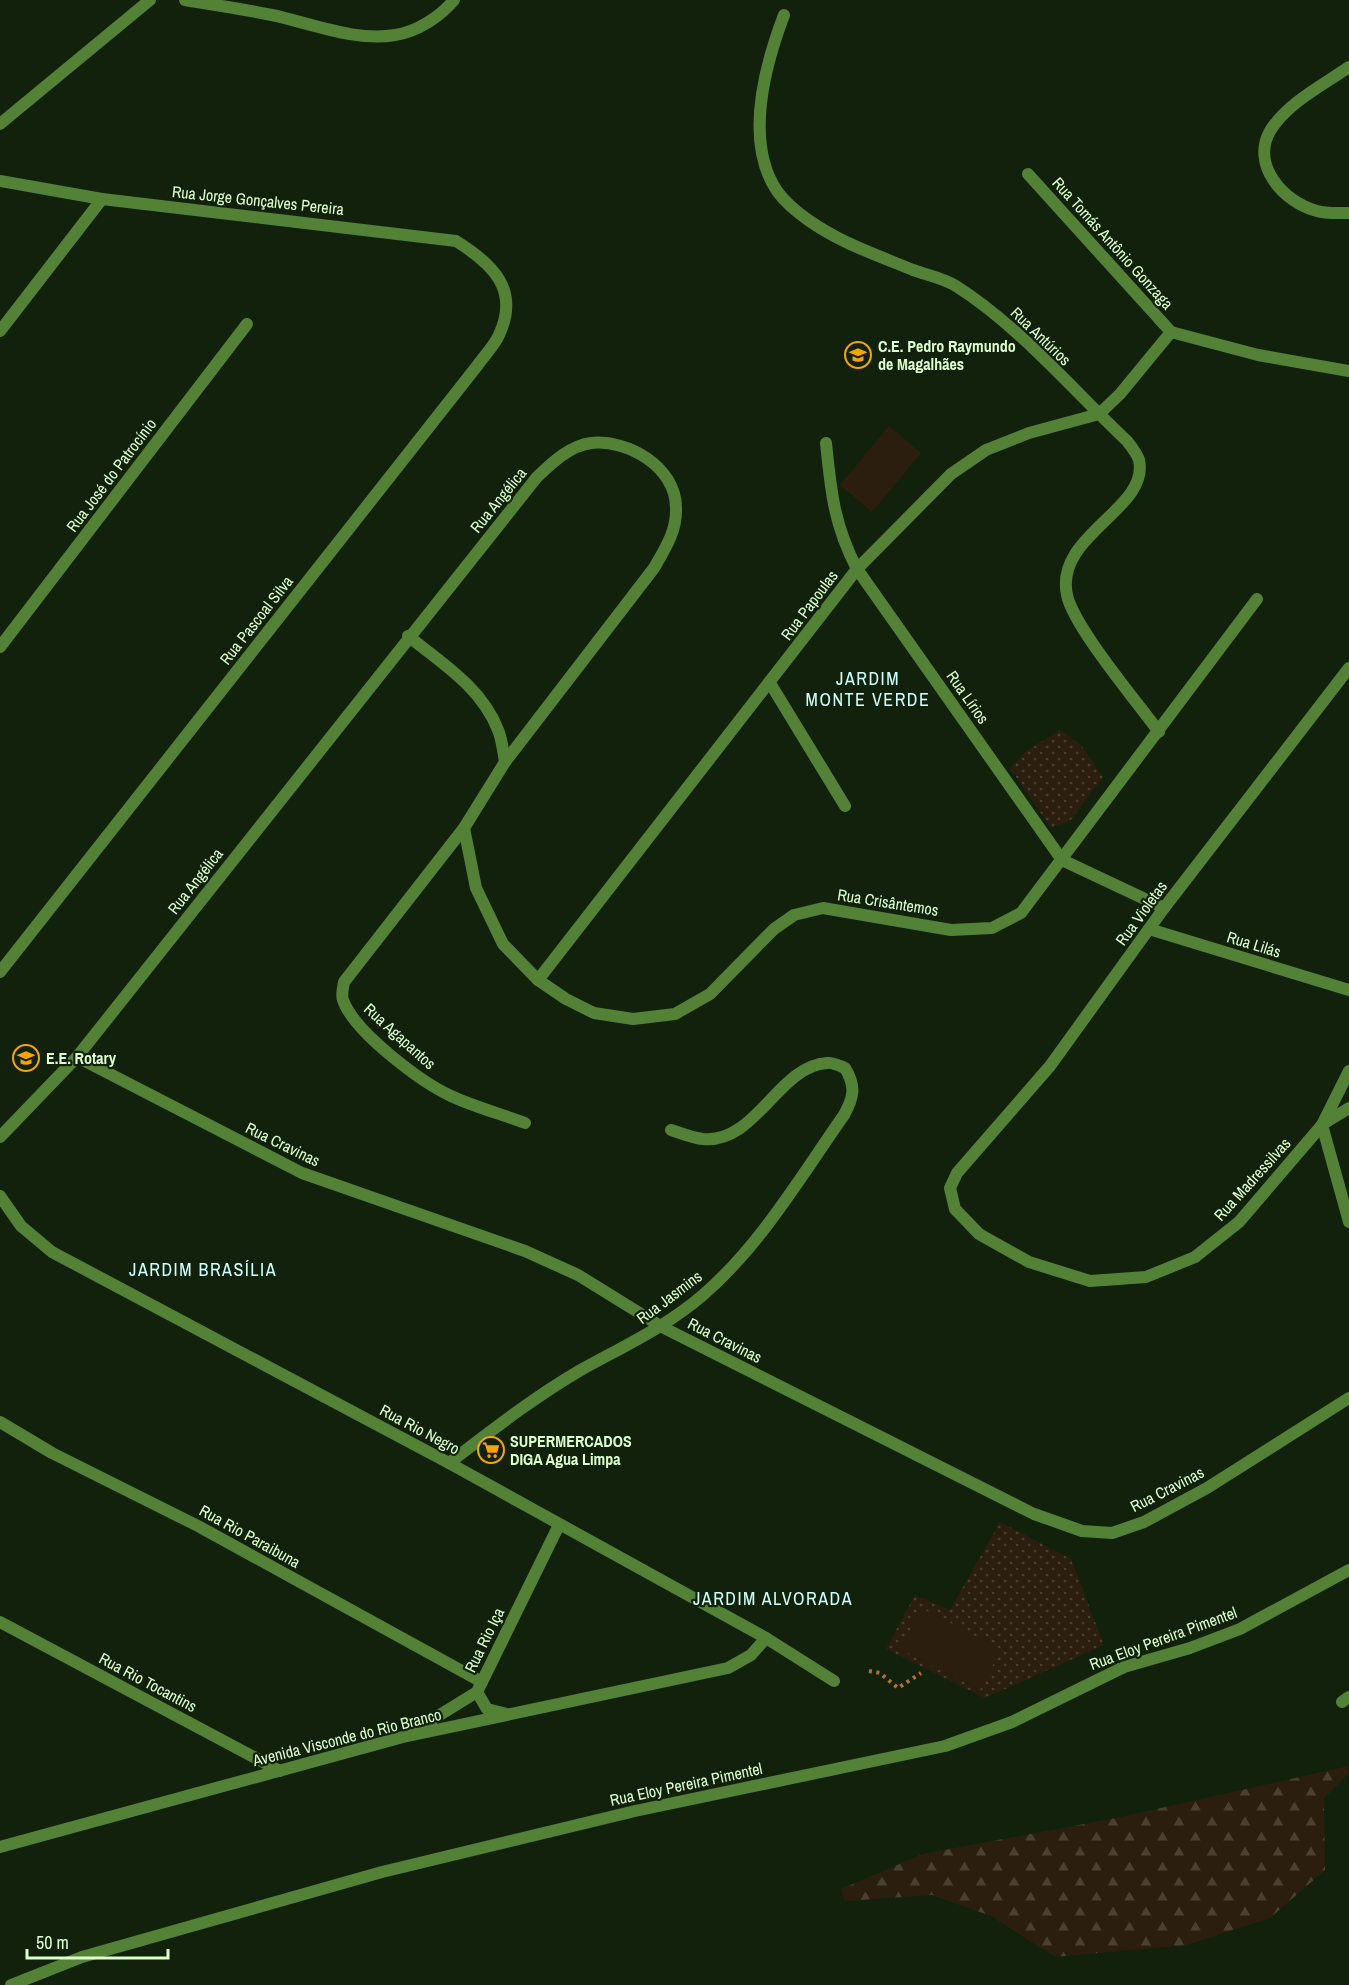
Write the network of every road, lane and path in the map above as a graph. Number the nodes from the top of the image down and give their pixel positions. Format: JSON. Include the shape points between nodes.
{"nodes":[{"id":1,"x":150,"y":0,"type":"edge"},
{"id":2,"x":185,"y":0,"type":"edge"},
{"id":3,"x":450,"y":5,"type":"edge"},
{"id":4,"x":784,"y":15,"type":"dead end"},
{"id":5,"x":1349,"y":67,"type":"edge"},
{"id":6,"x":0,"y":124,"type":"edge"},
{"id":7,"x":1028,"y":174,"type":"dead end"},
{"id":8,"x":0,"y":181,"type":"edge"},
{"id":9,"x":102,"y":199,"type":"junction"},
{"id":10,"x":1349,"y":213,"type":"edge"},
{"id":11,"x":499,"y":277,"type":"joint"},
{"id":12,"x":247,"y":324,"type":"dead end"},
{"id":13,"x":0,"y":331,"type":"edge"},
{"id":14,"x":1171,"y":332,"type":"junction"},
{"id":15,"x":1349,"y":371,"type":"edge"},
{"id":16,"x":1099,"y":414,"type":"junction"},
{"id":17,"x":826,"y":443,"type":"dead end"},
{"id":18,"x":857,"y":570,"type":"junction"},
{"id":19,"x":1257,"y":599,"type":"dead end"},
{"id":20,"x":408,"y":636,"type":"junction"},
{"id":21,"x":0,"y":647,"type":"edge"},
{"id":22,"x":1349,"y":668,"type":"edge"},
{"id":23,"x":770,"y":683,"type":"junction"},
{"id":24,"x":1159,"y":732,"type":"junction"},
{"id":25,"x":506,"y":762,"type":"junction"},
{"id":26,"x":846,"y":806,"type":"dead end"},
{"id":27,"x":464,"y":828,"type":"junction"},
{"id":28,"x":1062,"y":860,"type":"junction"},
{"id":29,"x":1164,"y":908,"type":"junction"},
{"id":30,"x":1149,"y":929,"type":"junction"},
{"id":31,"x":0,"y":972,"type":"edge"},
{"id":32,"x":538,"y":980,"type":"junction"},
{"id":33,"x":344,"y":982,"type":"joint"},
{"id":34,"x":1349,"y":990,"type":"edge"},
{"id":35,"x":77,"y":1058,"type":"junction"},
{"id":36,"x":1349,"y":1071,"type":"edge"},
{"id":37,"x":1349,"y":1108,"type":"edge"},
{"id":38,"x":19,"y":1120,"type":"junction"},
{"id":39,"x":525,"y":1123,"type":"dead end"},
{"id":40,"x":0,"y":1125,"type":"edge"},
{"id":41,"x":1322,"y":1125,"type":"junction"},
{"id":42,"x":671,"y":1130,"type":"dead end"},
{"id":43,"x":0,"y":1137,"type":"edge"},
{"id":44,"x":957,"y":1173,"type":"joint"},
{"id":45,"x":0,"y":1196,"type":"edge"},
{"id":46,"x":1349,"y":1222,"type":"edge"},
{"id":47,"x":662,"y":1326,"type":"junction"},
{"id":48,"x":1349,"y":1398,"type":"edge"},
{"id":49,"x":0,"y":1422,"type":"edge"},
{"id":50,"x":449,"y":1463,"type":"junction"},
{"id":51,"x":559,"y":1525,"type":"junction"},
{"id":52,"x":1349,"y":1570,"type":"edge"},
{"id":53,"x":0,"y":1622,"type":"edge"},
{"id":54,"x":766,"y":1638,"type":"junction"},
{"id":55,"x":869,"y":1671,"type":"dead end"},
{"id":56,"x":921,"y":1673,"type":"dead end"},
{"id":57,"x":834,"y":1681,"type":"dead end"},
{"id":58,"x":479,"y":1687,"type":"junction"},
{"id":59,"x":519,"y":1715,"type":"junction"},
{"id":60,"x":403,"y":1737,"type":"junction"},
{"id":61,"x":280,"y":1771,"type":"junction"},
{"id":62,"x":0,"y":1846,"type":"edge"},
{"id":63,"x":11,"y":1985,"type":"edge"}],
"edges":[{"from":1,"to":6,"type":"street"},
{"from":2,"to":3,"type":"street","via":[[356,34],[395,36],[418,28]]},
{"from":4,"to":16,"type":"street","name":"Rua Antúrios","via":[[763,86],[760,126],[764,159],[777,190],[800,213],[844,242],[953,284],[991,310]]},
{"from":5,"to":10,"type":"street","via":[[1295,104],[1270,131],[1263,154],[1270,177],[1293,200],[1317,212]]},
{"from":7,"to":14,"type":"street","name":"Rua Tomás Antônio Gonzaga"},
{"from":8,"to":9,"type":"street","name":"Rua Jorge Gonçalves Pereira"},
{"from":9,"to":11,"type":"street","name":"Rua Jorge Gonçalves Pereira","via":[[456,241],[481,257]]},
{"from":9,"to":13,"type":"street"},
{"from":11,"to":31,"type":"street","name":"Rua Pascoal Silva","via":[[508,304],[499,336]]},
{"from":12,"to":21,"type":"street","name":"Rua José do Patrocínio"},
{"from":14,"to":15,"type":"street","name":"Rua Tomás Antônio Gonzaga","via":[[1258,355]]},
{"from":14,"to":16,"type":"street","name":"Rua Papoulas"},
{"from":16,"to":18,"type":"street","name":"Rua Papoulas","via":[[1029,433],[986,450],[951,474]]},
{"from":16,"to":24,"type":"street","name":"Rua Antúrios","via":[[1127,441],[1139,460],[1138,476],[1126,500],[1080,544],[1068,570],[1067,595],[1078,620]]},
{"from":17,"to":18,"type":"street","name":"Rua Lírios","via":[[831,497],[841,539]]},
{"from":18,"to":23,"type":"street","name":"Rua Papoulas"},
{"from":18,"to":28,"type":"street","name":"Rua Lírios"},
{"from":19,"to":24,"type":"street","name":"Rua Crisântemos"},
{"from":20,"to":25,"type":"street","via":[[462,678],[483,701],[499,730]]},
{"from":20,"to":25,"type":"street","name":"Rua Angélica","via":[[537,477],[564,453],[590,443],[621,446],[652,460],[668,479],[677,507],[671,539],[654,568]]},
{"from":20,"to":35,"type":"street","name":"Rua Angélica"},
{"from":22,"to":29,"type":"street","name":"Rua Violetas"},
{"from":23,"to":26,"type":"street"},
{"from":23,"to":32,"type":"street","name":"Rua Papoulas"},
{"from":24,"to":28,"type":"street","name":"Rua Crisântemos"},
{"from":25,"to":27,"type":"street","name":"Rua Angélica"},
{"from":27,"to":32,"type":"street","name":"Rua Crisântemos","via":[[476,888],[503,944]]},
{"from":27,"to":33,"type":"street","name":"Rua Angélica"},
{"from":28,"to":29,"type":"street","name":"Rua Lírios"},
{"from":28,"to":32,"type":"street","name":"Rua Crisântemos","via":[[1021,913],[992,928],[951,930],[823,908],[794,915],[774,929],[710,994],[675,1014],[633,1019],[594,1013]]},
{"from":29,"to":30,"type":"street","name":"Rua Violetas"},
{"from":30,"to":34,"type":"street","name":"Rua Lilás"},
{"from":30,"to":44,"type":"street","name":"Rua Violetas","via":[[1050,1066]]},
{"from":33,"to":39,"type":"street","name":"Rua Agapantos","via":[[342,998],[351,1016],[420,1078],[451,1096]]},
{"from":35,"to":38,"type":"street","name":"Rua Angélica"},
{"from":35,"to":47,"type":"street","name":"Rua Cravinas","via":[[302,1173],[525,1251],[578,1275]]},
{"from":36,"to":41,"type":"street","name":"Rua Madressilvas"},
{"from":37,"to":41,"type":"street"},
{"from":38,"to":40,"type":"street"},
{"from":38,"to":43,"type":"street","name":"Rua Angélica"},
{"from":41,"to":44,"type":"street","name":"Rua Madressilvas","via":[[1239,1222],[1195,1257],[1146,1277],[1090,1281],[1029,1262],[979,1234],[955,1209],[950,1188]]},
{"from":41,"to":46,"type":"street"},
{"from":42,"to":47,"type":"street","name":"Rua Jasmins","via":[[703,1139],[725,1136],[748,1123],[806,1070],[827,1063],[845,1068],[853,1082],[853,1098],[844,1115],[751,1244],[704,1294]]},
{"from":45,"to":50,"type":"street","name":"Rua Rio Negro","via":[[21,1226],[52,1251]]},
{"from":47,"to":48,"type":"street","name":"Rua Cravinas","via":[[1034,1515],[1082,1531],[1112,1533],[1144,1522],[1207,1488]]},
{"from":47,"to":50,"type":"street","name":"Rua Jasmins","via":[[578,1372],[508,1417]]},
{"from":49,"to":58,"type":"street","name":"Rua Rio Paraibuna","via":[[52,1453],[198,1526]]},
{"from":50,"to":51,"type":"street","name":"Rua Rio Negro"},
{"from":51,"to":54,"type":"street","name":"Rua Rio Negro"},
{"from":51,"to":58,"type":"street","name":"Rua Rio Iça"},
{"from":52,"to":63,"type":"street","name":"Rua Eloy Pereira Pimentel","via":[[1240,1629],[1124,1667],[1012,1722],[945,1746],[635,1811],[382,1872],[82,1957]]},
{"from":53,"to":61,"type":"street","name":"Rua Rio Tocantins"},
{"from":54,"to":57,"type":"street","name":"Rua Rio Negro"},
{"from":54,"to":59,"type":"street","name":"Avenida Visconde do Rio Branco","via":[[751,1655],[728,1668]]},
{"from":55,"to":56,"type":"path","via":[[880,1673],[898,1688]]},
{"from":58,"to":59,"type":"street","name":"Rua Rio Paraibuna","via":[[487,1709]]},
{"from":58,"to":60,"type":"street","name":"Rua Rio Iça"},
{"from":59,"to":60,"type":"street","name":"Avenida Visconde do Rio Branco"},
{"from":60,"to":61,"type":"street","name":"Avenida Visconde do Rio Branco"},
{"from":61,"to":62,"type":"street","name":"Avenida Visconde do Rio Branco"}]}
